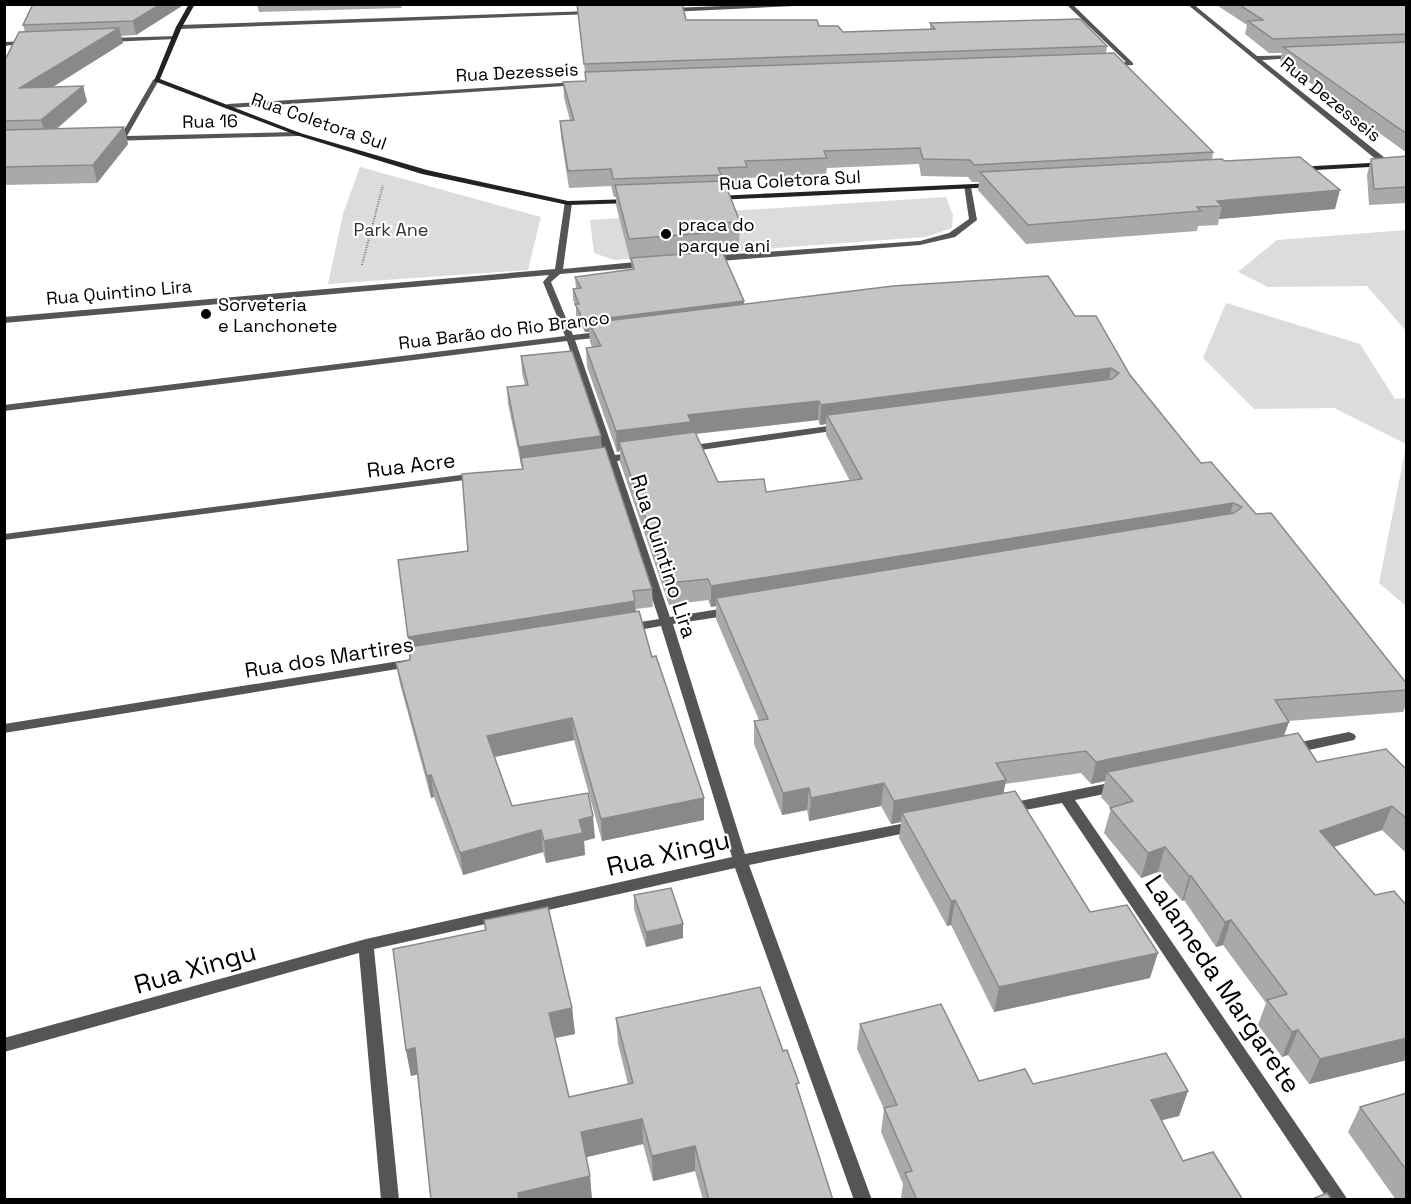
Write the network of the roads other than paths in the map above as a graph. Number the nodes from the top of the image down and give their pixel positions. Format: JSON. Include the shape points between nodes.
{"nodes":[{"id":1,"x":192,"y":4,"type":"edge"},
{"id":2,"x":836,"y":4,"type":"edge"},
{"id":3,"x":1068,"y":4,"type":"edge"},
{"id":4,"x":1189,"y":4,"type":"edge"},
{"id":5,"x":657,"y":11,"type":"edge"},
{"id":6,"x":597,"y":13,"type":"edge"},
{"id":7,"x":179,"y":27,"type":"junction"},
{"id":8,"x":176,"y":37,"type":"junction"},
{"id":9,"x":96,"y":40,"type":"edge"},
{"id":10,"x":39,"y":42,"type":"edge"},
{"id":11,"x":4,"y":44,"type":"edge"},
{"id":12,"x":1302,"y":56,"type":"edge"},
{"id":13,"x":1256,"y":58,"type":"junction"},
{"id":14,"x":1107,"y":65,"type":"edge"},
{"id":15,"x":156,"y":80,"type":"junction"},
{"id":16,"x":590,"y":83,"type":"edge"},
{"id":17,"x":228,"y":106,"type":"junction"},
{"id":18,"x":298,"y":134,"type":"junction"},
{"id":19,"x":122,"y":139,"type":"junction"},
{"id":20,"x":99,"y":140,"type":"edge"},
{"id":21,"x":1407,"y":163,"type":"edge"},
{"id":22,"x":1387,"y":164,"type":"junction"},
{"id":23,"x":1292,"y":169,"type":"edge"},
{"id":24,"x":1007,"y":184,"type":"edge"},
{"id":25,"x":967,"y":187,"type":"junction"},
{"id":26,"x":709,"y":198,"type":"edge"},
{"id":27,"x":639,"y":201,"type":"edge"},
{"id":28,"x":568,"y":203,"type":"junction"},
{"id":29,"x":699,"y":260,"type":"edge"},
{"id":30,"x":652,"y":263,"type":"edge"},
{"id":31,"x":559,"y":270,"type":"junction"},
{"id":32,"x":4,"y":320,"type":"edge"},
{"id":33,"x":618,"y":333,"type":"edge"},
{"id":34,"x":570,"y":338,"type":"junction"},
{"id":35,"x":4,"y":408,"type":"edge"},
{"id":36,"x":854,"y":426,"type":"edge"},
{"id":37,"x":680,"y":450,"type":"edge"},
{"id":38,"x":645,"y":454,"type":"edge"},
{"id":39,"x":611,"y":459,"type":"junction"},
{"id":40,"x":587,"y":462,"type":"edge"},
{"id":41,"x":492,"y":474,"type":"edge"},
{"id":42,"x":4,"y":537,"type":"edge"},
{"id":43,"x":746,"y":609,"type":"edge"},
{"id":44,"x":666,"y":622,"type":"junction"},
{"id":45,"x":619,"y":629,"type":"edge"},
{"id":46,"x":430,"y":660,"type":"edge"},
{"id":47,"x":4,"y":729,"type":"edge"},
{"id":48,"x":1349,"y":737,"type":"dead end"},
{"id":49,"x":1281,"y":751,"type":"edge"},
{"id":50,"x":1134,"y":783,"type":"edge"},
{"id":51,"x":1066,"y":797,"type":"junction"},
{"id":52,"x":996,"y":811,"type":"edge"},
{"id":53,"x":926,"y":824,"type":"edge"},
{"id":54,"x":740,"y":861,"type":"junction"},
{"id":55,"x":366,"y":945,"type":"junction"},
{"id":56,"x":4,"y":1045,"type":"edge"},
{"id":57,"x":390,"y":1200,"type":"edge"},
{"id":58,"x":863,"y":1200,"type":"edge"},
{"id":59,"x":1339,"y":1200,"type":"edge"}],
"edges":[{"from":1,"to":7,"type":"street"},
{"from":2,"to":5,"type":"street"},
{"from":3,"to":14,"type":"street","via":[[1131,64]]},
{"from":4,"to":13,"type":"street","name":"Rua Dezesseis"},
{"from":6,"to":7,"type":"street"},
{"from":7,"to":8,"type":"street"},
{"from":8,"to":9,"type":"street"},
{"from":8,"to":15,"type":"street"},
{"from":10,"to":11,"type":"street"},
{"from":12,"to":13,"type":"street","name":"Rua Dezesseis"},
{"from":13,"to":22,"type":"street","name":"Rua Dezesseis"},
{"from":15,"to":17,"type":"street","name":"Rua Coletora Sul"},
{"from":15,"to":19,"type":"street"},
{"from":16,"to":17,"type":"street","name":"Rua Dezesseis"},
{"from":17,"to":18,"type":"street","name":"Rua Coletora Sul"},
{"from":18,"to":19,"type":"street","name":"Rua 16"},
{"from":18,"to":28,"type":"street","name":"Rua Coletora Sul","via":[[425,172]]},
{"from":19,"to":20,"type":"street","name":"Rua 16"},
{"from":21,"to":22,"type":"street"},
{"from":22,"to":23,"type":"street"},
{"from":24,"to":25,"type":"street","name":"Rua Coletora Sul"},
{"from":25,"to":26,"type":"street","name":"Rua Coletora Sul"},
{"from":25,"to":29,"type":"street","via":[[973,220],[952,235],[920,243]]},
{"from":27,"to":28,"type":"street","name":"Rua Coletora Sul"},
{"from":28,"to":31,"type":"street","name":"Rua Quintino Lira"},
{"from":30,"to":31,"type":"street","name":"Rua Quintino Lira"},
{"from":31,"to":32,"type":"street","name":"Rua Quintino Lira"},
{"from":31,"to":34,"type":"street","name":"Rua Quintino Lira","via":[[547,282]]},
{"from":33,"to":34,"type":"street","name":"Rua Barão do Rio Branco"},
{"from":34,"to":35,"type":"street","name":"Rua Barão do Rio Branco"},
{"from":34,"to":39,"type":"street","name":"Rua Quintino Lira"},
{"from":36,"to":37,"type":"street"},
{"from":38,"to":39,"type":"street"},
{"from":39,"to":40,"type":"street"},
{"from":39,"to":44,"type":"street","name":"Rua Quintino Lira"},
{"from":41,"to":42,"type":"street","name":"Rua Acre"},
{"from":43,"to":44,"type":"street"},
{"from":44,"to":45,"type":"street"},
{"from":44,"to":54,"type":"street","name":"Rua Quintino Lira"},
{"from":46,"to":47,"type":"street","name":"Rua dos Martires"},
{"from":48,"to":49,"type":"street"},
{"from":50,"to":51,"type":"street"},
{"from":51,"to":52,"type":"street"},
{"from":51,"to":59,"type":"street","name":"Lalameda Margarete"},
{"from":53,"to":54,"type":"street","name":"Rua Xingu"},
{"from":54,"to":55,"type":"street","name":"Rua Xingu"},
{"from":54,"to":58,"type":"street","name":"Rua Quintino Lira"},
{"from":55,"to":56,"type":"street","name":"Rua Xingu"},
{"from":55,"to":57,"type":"street"}]}
